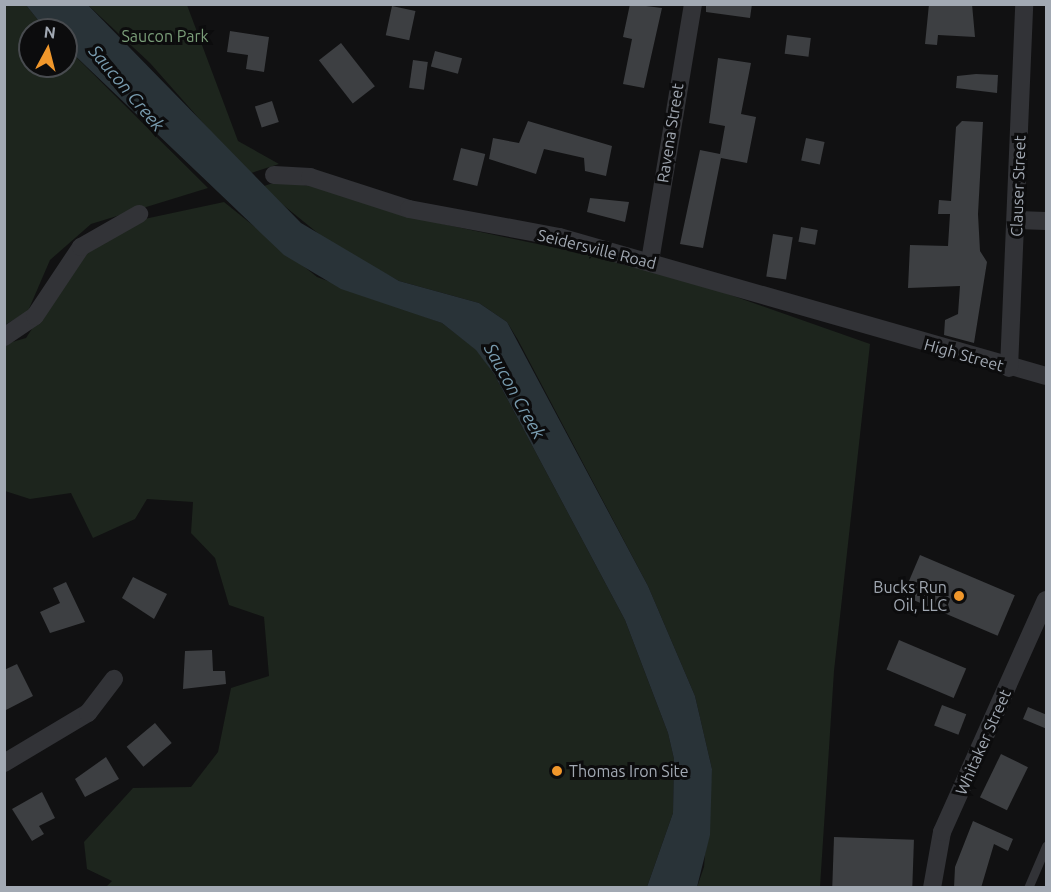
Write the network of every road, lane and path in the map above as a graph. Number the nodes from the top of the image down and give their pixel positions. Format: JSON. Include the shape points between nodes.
{"nodes":[{"id":1,"x":693,"y":4,"type":"edge"},
{"id":2,"x":1024,"y":4,"type":"edge"},
{"id":3,"x":274,"y":175,"type":"dead end"},
{"id":4,"x":140,"y":214,"type":"dead end"},
{"id":5,"x":1017,"y":220,"type":"junction"},
{"id":6,"x":1047,"y":221,"type":"edge"},
{"id":7,"x":650,"y":261,"type":"junction"},
{"id":8,"x":882,"y":331,"type":"joint"},
{"id":9,"x":4,"y":337,"type":"edge"},
{"id":10,"x":1009,"y":368,"type":"junction"},
{"id":11,"x":1047,"y":376,"type":"edge"},
{"id":12,"x":1047,"y":600,"type":"edge"},
{"id":13,"x":114,"y":679,"type":"dead end"},
{"id":14,"x":4,"y":763,"type":"edge"},
{"id":15,"x":1047,"y":846,"type":"edge"},
{"id":16,"x":932,"y":888,"type":"edge"},
{"id":17,"x":1028,"y":888,"type":"edge"}],
"edges":[{"from":1,"to":7,"type":"street","name":"Ravena Street"},
{"from":2,"to":5,"type":"street","name":"Clauser Street"},
{"from":3,"to":7,"type":"street","name":"Seidersville Road","via":[[310,177],[409,209],[559,237]]},
{"from":4,"to":9,"type":"street","via":[[81,247],[35,316]]},
{"from":5,"to":6,"type":"street"},
{"from":5,"to":10,"type":"street","name":"Clauser Street"},
{"from":7,"to":8,"type":"street","name":"Seidersville Road"},
{"from":8,"to":10,"type":"street","name":"High Street"},
{"from":10,"to":11,"type":"street","name":"High Street"},
{"from":12,"to":16,"type":"street","name":"Whitaker Street","via":[[942,832]]},
{"from":13,"to":14,"type":"street","via":[[88,713]]},
{"from":15,"to":17,"type":"lane"}]}
